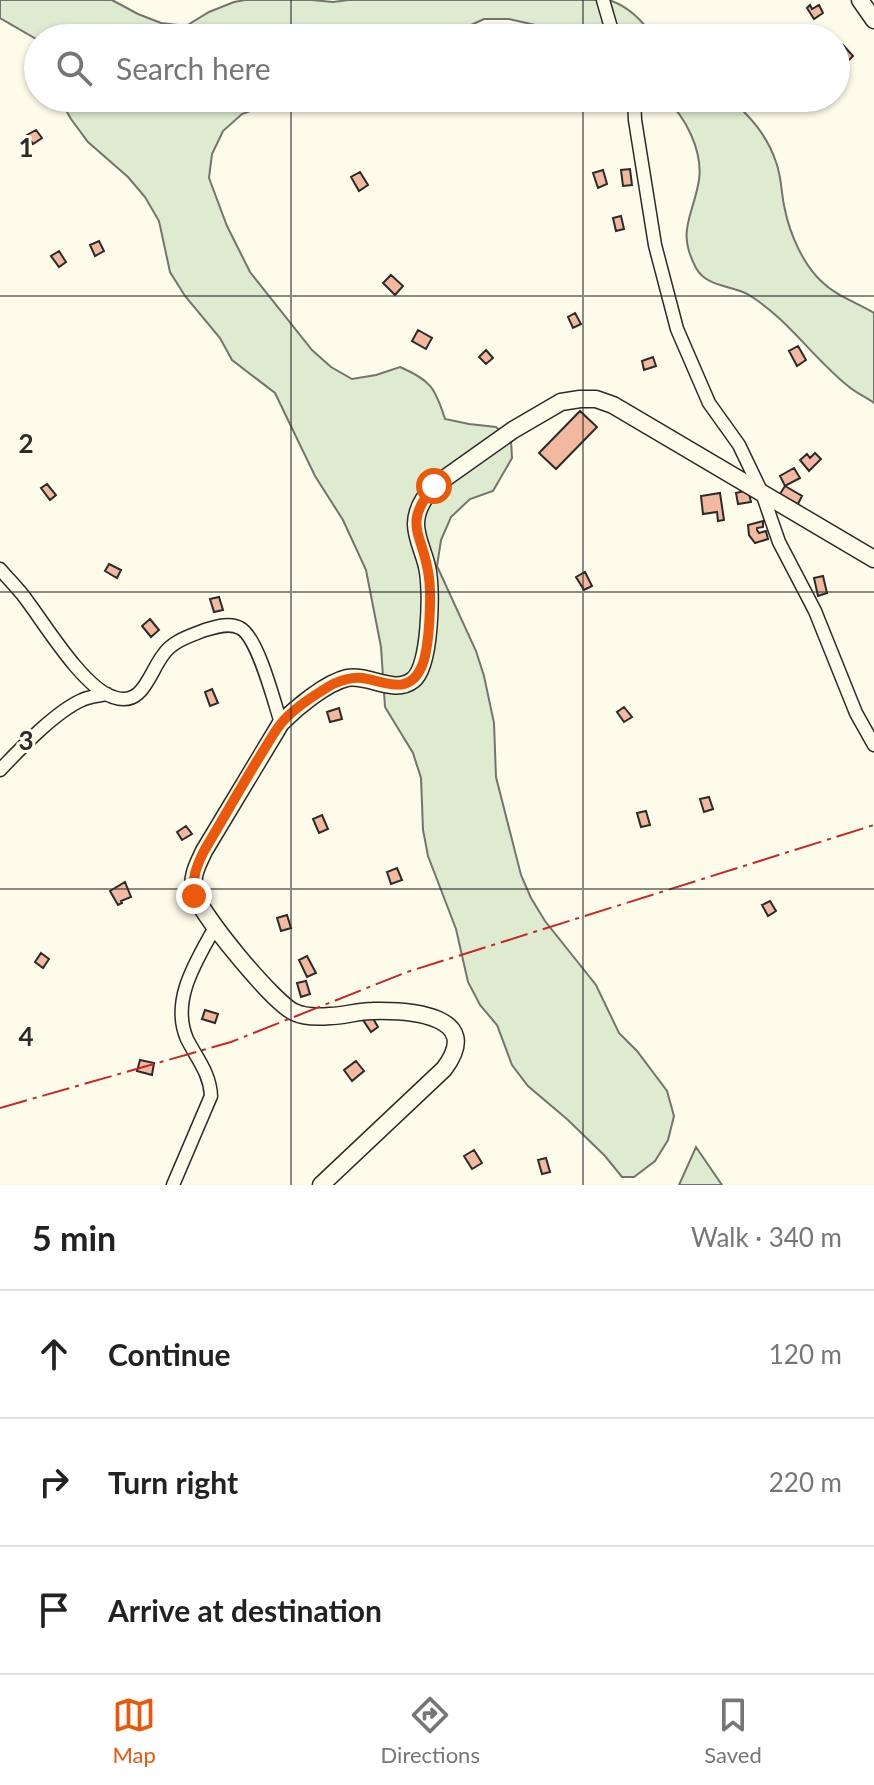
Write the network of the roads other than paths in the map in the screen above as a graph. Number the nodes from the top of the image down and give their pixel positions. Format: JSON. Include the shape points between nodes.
{"nodes":[{"id":1,"x":603,"y":0,"type":"edge"},
{"id":2,"x":860,"y":0,"type":"edge"},
{"id":3,"x":874,"y":20,"type":"edge"},
{"id":4,"x":609,"y":24,"type":"edge"},
{"id":5,"x":635,"y":112,"type":"edge"},
{"id":6,"x":762,"y":493,"type":"junction"},
{"id":7,"x":874,"y":559,"type":"edge"},
{"id":8,"x":0,"y":569,"type":"edge"},
{"id":9,"x":107,"y":694,"type":"junction"},
{"id":10,"x":281,"y":723,"type":"junction"},
{"id":11,"x":874,"y":745,"type":"edge"},
{"id":12,"x":0,"y":770,"type":"edge"},
{"id":13,"x":215,"y":927,"type":"junction"},
{"id":14,"x":173,"y":1185,"type":"edge"},
{"id":15,"x":321,"y":1185,"type":"edge"}],
"edges":[{"from":1,"to":4,"type":"street"},
{"from":2,"to":3,"type":"main road"},
{"from":5,"to":6,"type":"street","via":[[655,245],[677,329],[709,403],[739,445]]},
{"from":6,"to":7,"type":"main road"},
{"from":6,"to":10,"type":"main road","via":[[613,405],[596,399],[561,402],[467,461],[425,497],[416,529],[428,570],[428,639],[424,664],[413,680],[391,685],[348,678],[317,694]]},
{"from":6,"to":11,"type":"street","via":[[779,542]]},
{"from":8,"to":9,"type":"street","via":[[57,644]]},
{"from":9,"to":10,"type":"street","via":[[129,699],[141,692],[163,653],[179,640],[231,625],[247,634],[257,650]]},
{"from":9,"to":12,"type":"street","via":[[84,699],[61,713]]},
{"from":10,"to":13,"type":"main road","via":[[195,869],[194,896]]},
{"from":13,"to":14,"type":"street","via":[[191,971],[181,1008],[186,1036],[210,1083],[211,1096]]},
{"from":13,"to":15,"type":"main road","via":[[276,998],[295,1012],[407,1012],[435,1018],[454,1031],[455,1050],[444,1069]]}]}
